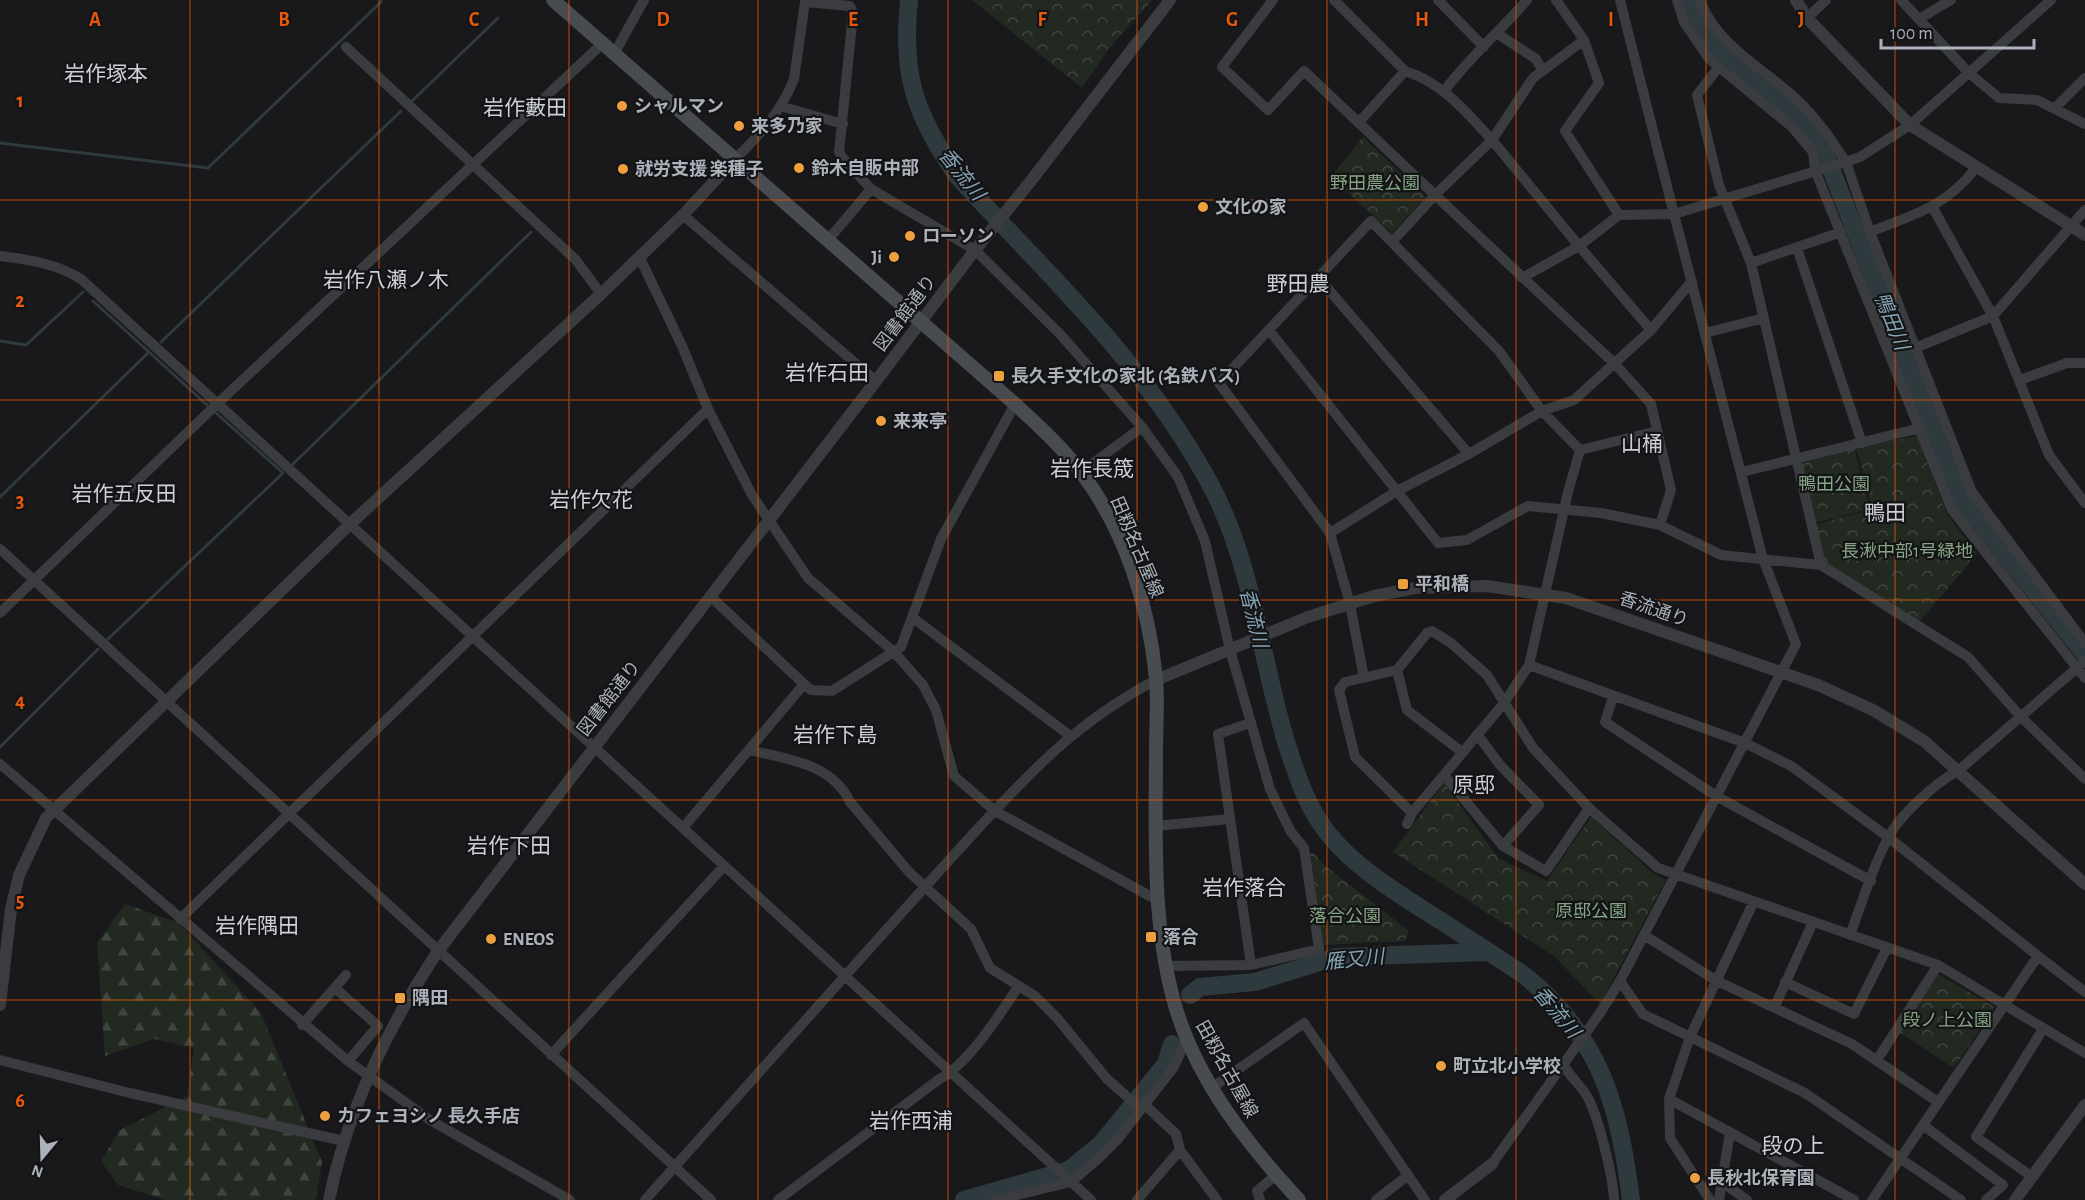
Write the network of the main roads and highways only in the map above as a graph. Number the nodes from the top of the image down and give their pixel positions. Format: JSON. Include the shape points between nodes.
{"nodes":[{"id":1,"x":553,"y":0,"type":"edge"},
{"id":2,"x":1299,"y":1200,"type":"edge"}],
"edges":[{"from":1,"to":2,"type":"main road","name":"田籾名古屋線","via":[[922,320],[1050,436],[1081,472],[1112,523],[1146,617],[1156,680],[1157,900],[1166,966],[1187,1038],[1237,1127]]}]}
